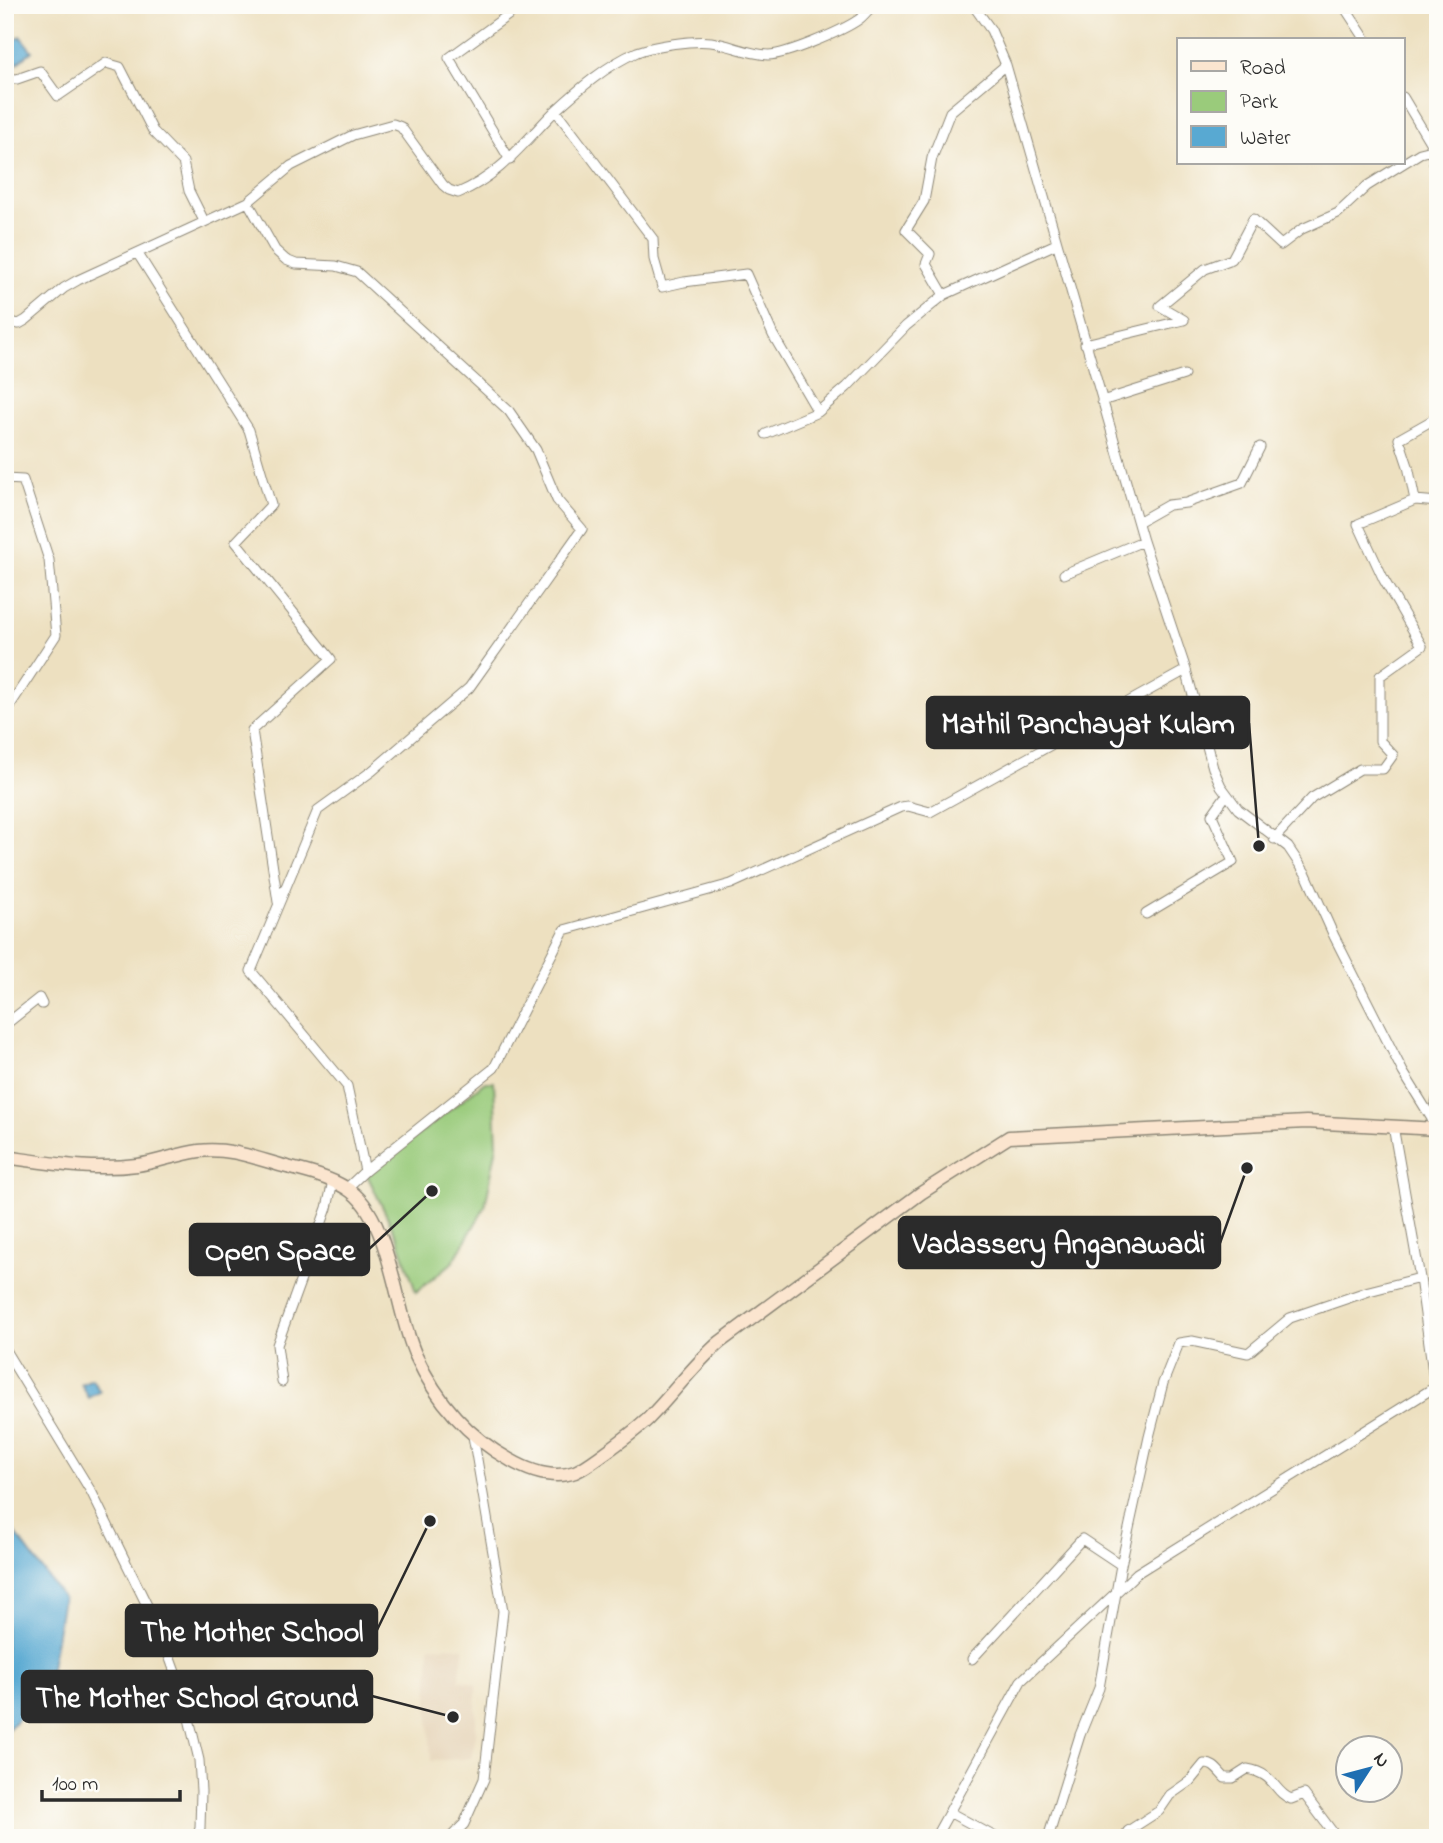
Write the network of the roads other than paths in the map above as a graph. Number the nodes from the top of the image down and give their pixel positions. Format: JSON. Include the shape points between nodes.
{"nodes":[{"id":1,"x":522,"y":5,"type":"edge"},
{"id":2,"x":873,"y":5,"type":"edge"},
{"id":3,"x":973,"y":5,"type":"edge"},
{"id":4,"x":1343,"y":5,"type":"edge"},
{"id":5,"x":1365,"y":38,"type":"edge"},
{"id":6,"x":1006,"y":65,"type":"junction"},
{"id":7,"x":5,"y":78,"type":"edge"},
{"id":8,"x":1404,"y":99,"type":"edge"},
{"id":9,"x":556,"y":111,"type":"junction"},
{"id":10,"x":1432,"y":149,"type":"junction"},
{"id":11,"x":510,"y":160,"type":"junction"},
{"id":12,"x":1404,"y":163,"type":"edge"},
{"id":13,"x":1436,"y":163,"type":"edge"},
{"id":14,"x":1402,"y":164,"type":"edge"},
{"id":15,"x":1438,"y":187,"type":"edge"},
{"id":16,"x":248,"y":202,"type":"junction"},
{"id":17,"x":204,"y":221,"type":"junction"},
{"id":18,"x":1056,"y":244,"type":"junction"},
{"id":19,"x":138,"y":254,"type":"junction"},
{"id":20,"x":944,"y":295,"type":"junction"},
{"id":21,"x":5,"y":321,"type":"edge"},
{"id":22,"x":1086,"y":344,"type":"junction"},
{"id":23,"x":1184,"y":375,"type":"dead end"},
{"id":24,"x":1102,"y":401,"type":"junction"},
{"id":25,"x":818,"y":412,"type":"junction"},
{"id":26,"x":1438,"y":416,"type":"edge"},
{"id":27,"x":766,"y":434,"type":"dead end"},
{"id":28,"x":1260,"y":447,"type":"dead end"},
{"id":29,"x":5,"y":479,"type":"edge"},
{"id":30,"x":1415,"y":500,"type":"junction"},
{"id":31,"x":1438,"y":502,"type":"edge"},
{"id":32,"x":1138,"y":522,"type":"junction"},
{"id":33,"x":1143,"y":541,"type":"junction"},
{"id":34,"x":1064,"y":574,"type":"dead end"},
{"id":35,"x":1186,"y":670,"type":"junction"},
{"id":36,"x":5,"y":713,"type":"edge"},
{"id":37,"x":1227,"y":794,"type":"junction"},
{"id":38,"x":1274,"y":839,"type":"junction"},
{"id":39,"x":278,"y":905,"type":"junction"},
{"id":40,"x":1146,"y":914,"type":"dead end"},
{"id":41,"x":42,"y":1004,"type":"dead end"},
{"id":42,"x":5,"y":1025,"type":"edge"},
{"id":43,"x":1438,"y":1095,"type":"edge"},
{"id":44,"x":1392,"y":1126,"type":"junction"},
{"id":45,"x":1434,"y":1126,"type":"edge"},
{"id":46,"x":5,"y":1157,"type":"edge"},
{"id":47,"x":365,"y":1171,"type":"junction"},
{"id":48,"x":333,"y":1181,"type":"junction"},
{"id":49,"x":348,"y":1188,"type":"junction"},
{"id":50,"x":1420,"y":1278,"type":"junction"},
{"id":51,"x":5,"y":1350,"type":"edge"},
{"id":52,"x":282,"y":1382,"type":"dead end"},
{"id":53,"x":1435,"y":1387,"type":"junction"},
{"id":54,"x":1438,"y":1405,"type":"edge"},
{"id":55,"x":473,"y":1436,"type":"junction"},
{"id":56,"x":1121,"y":1565,"type":"junction"},
{"id":57,"x":1117,"y":1591,"type":"junction"},
{"id":58,"x":972,"y":1659,"type":"dead end"},
{"id":59,"x":949,"y":1812,"type":"junction"},
{"id":60,"x":197,"y":1838,"type":"edge"},
{"id":61,"x":450,"y":1838,"type":"edge"},
{"id":62,"x":935,"y":1838,"type":"edge"},
{"id":63,"x":997,"y":1838,"type":"edge"},
{"id":64,"x":1048,"y":1838,"type":"edge"},
{"id":65,"x":1125,"y":1838,"type":"edge"},
{"id":66,"x":1337,"y":1838,"type":"edge"}],
"edges":[{"from":1,"to":11,"type":"street","via":[[449,58]]},
{"from":2,"to":9,"type":"street","via":[[858,20],[806,45],[771,55],[710,42],[638,52],[605,70]]},
{"from":3,"to":6,"type":"street","via":[[991,30]]},
{"from":4,"to":5,"type":"street"},
{"from":6,"to":18,"type":"street"},
{"from":6,"to":20,"type":"street","via":[[950,112],[932,158],[924,201],[906,230],[930,254],[926,264]]},
{"from":7,"to":17,"type":"street","via":[[40,71],[58,96],[106,63],[120,67],[153,131],[183,162],[189,191]]},
{"from":8,"to":10,"type":"street"},
{"from":9,"to":11,"type":"street"},
{"from":9,"to":25,"type":"street","via":[[653,239],[662,287],[746,274]]},
{"from":10,"to":12,"type":"street"},
{"from":10,"to":13,"type":"street"},
{"from":11,"to":16,"type":"street","via":[[474,187],[458,193],[443,185],[410,137],[393,124],[353,135],[291,166]]},
{"from":13,"to":15,"type":"street"},
{"from":14,"to":22,"type":"street","via":[[1367,186],[1338,213],[1302,229],[1281,245],[1253,219],[1232,259],[1205,269],[1160,306],[1184,320]]},
{"from":16,"to":17,"type":"street"},
{"from":16,"to":39,"type":"street","via":[[275,250],[286,260],[356,272],[509,411],[536,450],[557,500],[582,529],[469,688],[372,771],[318,810]]},
{"from":17,"to":19,"type":"street"},
{"from":18,"to":20,"type":"street"},
{"from":18,"to":22,"type":"street"},
{"from":19,"to":21,"type":"street","via":[[64,288],[19,324]]},
{"from":19,"to":39,"type":"street","via":[[249,430],[271,505],[236,542],[331,659],[252,730]]},
{"from":20,"to":25,"type":"street"},
{"from":22,"to":24,"type":"street"},
{"from":23,"to":24,"type":"street"},
{"from":24,"to":32,"type":"street"},
{"from":25,"to":27,"type":"street"},
{"from":26,"to":30,"type":"street","via":[[1399,439]]},
{"from":28,"to":32,"type":"street","via":[[1242,483],[1168,505]]},
{"from":29,"to":36,"type":"street","via":[[23,480],[49,560],[56,635]]},
{"from":30,"to":31,"type":"street"},
{"from":30,"to":38,"type":"street","via":[[1358,524],[1422,646],[1380,676],[1380,741],[1393,755],[1382,769],[1360,769],[1312,798]]},
{"from":32,"to":33,"type":"street"},
{"from":33,"to":34,"type":"street"},
{"from":33,"to":35,"type":"street"},
{"from":35,"to":37,"type":"street","via":[[1213,768]]},
{"from":35,"to":47,"type":"street","via":[[930,812],[901,807],[731,884],[564,930],[494,1068]]},
{"from":37,"to":38,"type":"street"},
{"from":37,"to":40,"type":"street","via":[[1212,815],[1233,862]]},
{"from":38,"to":45,"type":"street","via":[[1288,847],[1306,874]]},
{"from":39,"to":47,"type":"street","via":[[251,971],[347,1086]]},
{"from":41,"to":42,"type":"street","via":[[39,998]]},
{"from":43,"to":45,"type":"street"},
{"from":44,"to":45,"type":"main road"},
{"from":44,"to":50,"type":"street"},
{"from":44,"to":55,"type":"main road","via":[[1306,1122],[1009,1137],[921,1193],[720,1342],[646,1421],[592,1462],[559,1475],[530,1471]]},
{"from":46,"to":48,"type":"main road","via":[[97,1167],[226,1151]]},
{"from":47,"to":49,"type":"street"},
{"from":48,"to":49,"type":"main road"},
{"from":48,"to":52,"type":"street","via":[[277,1345]]},
{"from":49,"to":55,"type":"main road","via":[[366,1208],[388,1256],[415,1354],[447,1406]]},
{"from":50,"to":53,"type":"street"},
{"from":50,"to":56,"type":"street","via":[[1290,1318],[1248,1353],[1192,1341],[1179,1343],[1163,1382]]},
{"from":51,"to":60,"type":"street","via":[[92,1493],[161,1634],[183,1693],[199,1760]]},
{"from":53,"to":54,"type":"street"},
{"from":53,"to":57,"type":"street","via":[[1137,1573]]},
{"from":55,"to":61,"type":"street","via":[[503,1611],[484,1779],[464,1824]]},
{"from":56,"to":57,"type":"street"},
{"from":56,"to":58,"type":"street","via":[[1082,1539]]},
{"from":57,"to":59,"type":"street","via":[[1021,1681]]},
{"from":57,"to":64,"type":"street","via":[[1099,1688]]},
{"from":59,"to":62,"type":"street"},
{"from":59,"to":63,"type":"street"},
{"from":65,"to":66,"type":"street","via":[[1209,1763],[1224,1778],[1253,1770],[1269,1777],[1285,1797],[1304,1794]]}]}
